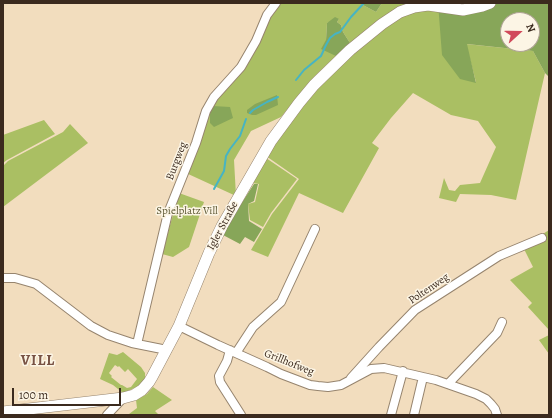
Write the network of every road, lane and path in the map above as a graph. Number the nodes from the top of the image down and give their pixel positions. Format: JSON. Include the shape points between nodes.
{"nodes":[{"id":1,"x":276,"y":3,"type":"edge"},
{"id":2,"x":490,"y":3,"type":"edge"},
{"id":3,"x":315,"y":229,"type":"dead end"},
{"id":4,"x":542,"y":238,"type":"dead end"},
{"id":5,"x":3,"y":278,"type":"edge"},
{"id":6,"x":502,"y":322,"type":"dead end"},
{"id":7,"x":179,"y":326,"type":"junction"},
{"id":8,"x":137,"y":344,"type":"junction"},
{"id":9,"x":167,"y":350,"type":"junction"},
{"id":10,"x":233,"y":352,"type":"junction"},
{"id":11,"x":403,"y":371,"type":"junction"},
{"id":12,"x":423,"y":377,"type":"junction"},
{"id":13,"x":346,"y":383,"type":"junction"},
{"id":14,"x":448,"y":384,"type":"junction"},
{"id":15,"x":123,"y":398,"type":"junction"},
{"id":16,"x":3,"y":412,"type":"edge"},
{"id":17,"x":23,"y":412,"type":"edge"},
{"id":18,"x":107,"y":415,"type":"edge"},
{"id":19,"x":241,"y":415,"type":"edge"},
{"id":20,"x":391,"y":415,"type":"edge"},
{"id":21,"x":414,"y":415,"type":"edge"},
{"id":22,"x":497,"y":415,"type":"edge"}],
"edges":[{"from":1,"to":8,"type":"street","name":"Burgweg","via":[[267,15],[241,67],[214,97],[206,111],[168,213]]},
{"from":2,"to":7,"type":"main road","name":"Igler Straße","via":[[463,10],[428,5],[400,12],[350,50],[314,85],[271,141],[222,226]]},
{"from":3,"to":10,"type":"street","via":[[280,302]]},
{"from":4,"to":13,"type":"street","name":"Poltenweg","via":[[499,256],[415,310]]},
{"from":5,"to":8,"type":"street","via":[[15,278],[36,284],[91,326],[108,335]]},
{"from":6,"to":14,"type":"street","via":[[497,332]]},
{"from":7,"to":9,"type":"main road","name":"Igler Straße"},
{"from":7,"to":10,"type":"street","name":"Grillhofweg"},
{"from":8,"to":9,"type":"street"},
{"from":9,"to":15,"type":"main road","name":"Igler Straße","via":[[146,386],[138,393]]},
{"from":10,"to":13,"type":"street","name":"Grillhofweg","via":[[310,385],[332,386]]},
{"from":10,"to":19,"type":"street","via":[[219,376],[220,382]]},
{"from":11,"to":12,"type":"street","name":"Grillhofweg"},
{"from":11,"to":13,"type":"street","name":"Grillhofweg","via":[[374,368]]},
{"from":11,"to":20,"type":"street"},
{"from":12,"to":14,"type":"street","name":"Grillhofweg"},
{"from":12,"to":21,"type":"street"},
{"from":14,"to":22,"type":"street","name":"Grillhofweg","via":[[483,397],[493,406]]},
{"from":15,"to":17,"type":"main road","name":"Igler Straße"},
{"from":15,"to":18,"type":"street"},
{"from":16,"to":17,"type":"main road","name":"Igler Straße"}]}
